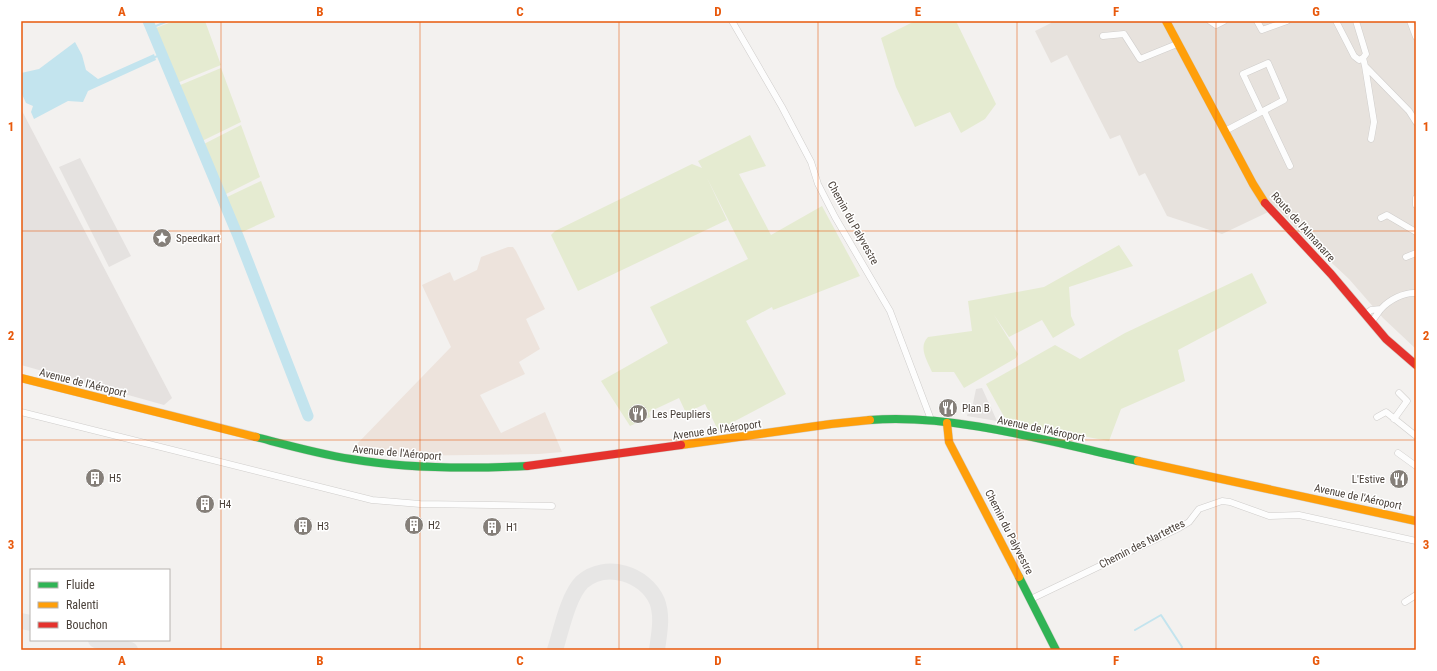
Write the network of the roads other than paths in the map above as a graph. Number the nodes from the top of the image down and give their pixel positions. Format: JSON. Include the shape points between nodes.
{"nodes":[{"id":1,"x":732,"y":21,"type":"edge"},
{"id":2,"x":1166,"y":21,"type":"edge"},
{"id":3,"x":1210,"y":21,"type":"edge"},
{"id":4,"x":1224,"y":21,"type":"edge"},
{"id":5,"x":1257,"y":21,"type":"edge"},
{"id":6,"x":1287,"y":21,"type":"edge"},
{"id":7,"x":1336,"y":21,"type":"edge"},
{"id":8,"x":1356,"y":21,"type":"edge"},
{"id":9,"x":1410,"y":21,"type":"edge"},
{"id":10,"x":1103,"y":36,"type":"dead end"},
{"id":11,"x":1416,"y":37,"type":"edge"},
{"id":12,"x":1177,"y":44,"type":"junction"},
{"id":13,"x":1363,"y":58,"type":"junction"},
{"id":14,"x":1365,"y":66,"type":"junction"},
{"id":15,"x":1263,"y":112,"type":"junction"},
{"id":16,"x":1416,"y":122,"type":"edge"},
{"id":17,"x":1225,"y":131,"type":"junction"},
{"id":18,"x":1371,"y":139,"type":"dead end"},
{"id":19,"x":1290,"y":166,"type":"dead end"},
{"id":20,"x":1416,"y":198,"type":"edge"},
{"id":21,"x":1416,"y":205,"type":"edge"},
{"id":22,"x":1381,"y":218,"type":"dead end"},
{"id":23,"x":1416,"y":232,"type":"edge"},
{"id":24,"x":1416,"y":253,"type":"edge"},
{"id":25,"x":1406,"y":257,"type":"dead end"},
{"id":26,"x":1416,"y":293,"type":"edge"},
{"id":27,"x":1382,"y":309,"type":"junction"},
{"id":28,"x":1365,"y":315,"type":"junction"},
{"id":29,"x":1371,"y":322,"type":"junction"},
{"id":30,"x":1416,"y":365,"type":"edge"},
{"id":31,"x":21,"y":378,"type":"edge"},
{"id":32,"x":1399,"y":393,"type":"dead end"},
{"id":33,"x":21,"y":412,"type":"edge"},
{"id":34,"x":1376,"y":417,"type":"dead end"},
{"id":35,"x":1394,"y":419,"type":"junction"},
{"id":36,"x":929,"y":421,"type":"junction"},
{"id":37,"x":947,"y":423,"type":"junction"},
{"id":38,"x":1416,"y":436,"type":"edge"},
{"id":39,"x":1398,"y":453,"type":"dead end"},
{"id":40,"x":1416,"y":466,"type":"edge"},
{"id":41,"x":552,"y":506,"type":"dead end"},
{"id":42,"x":1416,"y":521,"type":"edge"},
{"id":43,"x":1416,"y":542,"type":"edge"},
{"id":44,"x":1416,"y":595,"type":"edge"},
{"id":45,"x":1031,"y":599,"type":"junction"},
{"id":46,"x":1405,"y":602,"type":"dead end"},
{"id":47,"x":1056,"y":650,"type":"edge"}],
"edges":[{"from":1,"to":36,"type":"street","name":"Chemin du Palyvestre","via":[[811,162],[818,184],[835,217],[890,311],[930,417]]},
{"from":2,"to":12,"type":"main road","name":"Route de l'Almanarre"},
{"from":3,"to":4,"type":"street","via":[[1216,25]]},
{"from":5,"to":6,"type":"street","via":[[1262,30]]},
{"from":7,"to":13,"type":"street","via":[[1354,56],[1359,60]]},
{"from":8,"to":13,"type":"street","via":[[1366,54]]},
{"from":9,"to":11,"type":"street"},
{"from":10,"to":12,"type":"street","via":[[1124,34],[1140,59]]},
{"from":12,"to":17,"type":"main road","name":"Route de l'Almanarre"},
{"from":13,"to":14,"type":"street"},
{"from":14,"to":16,"type":"street","via":[[1409,111]]},
{"from":14,"to":18,"type":"street","via":[[1374,122]]},
{"from":15,"to":15,"type":"street","via":[[1284,100],[1268,63],[1243,74]]},
{"from":15,"to":17,"type":"street"},
{"from":15,"to":19,"type":"street"},
{"from":17,"to":28,"type":"main road","name":"Route de l'Almanarre","via":[[1268,207]]},
{"from":20,"to":21,"type":"street"},
{"from":22,"to":23,"type":"street","via":[[1386,214]]},
{"from":24,"to":25,"type":"street"},
{"from":26,"to":27,"type":"street","via":[[1397,297]]},
{"from":27,"to":28,"type":"street","via":[[1371,310]]},
{"from":27,"to":29,"type":"street"},
{"from":28,"to":29,"type":"main road","name":"Route de l'Almanarre"},
{"from":29,"to":30,"type":"main road","name":"Route de l'Almanarre"},
{"from":31,"to":36,"type":"main road","name":"Avenue de l'Aéroport","via":[[326,455],[390,465],[496,468],[537,466],[831,424]]},
{"from":32,"to":35,"type":"street","via":[[1407,401]]},
{"from":33,"to":41,"type":"street","via":[[372,500],[420,504]]},
{"from":34,"to":35,"type":"street","via":[[1386,412]]},
{"from":35,"to":38,"type":"street"},
{"from":36,"to":37,"type":"main road","name":"Avenue de l'Aéroport"},
{"from":37,"to":42,"type":"main road","name":"Avenue de l'Aéroport","via":[[1004,432]]},
{"from":37,"to":45,"type":"main road","name":"Chemin du Palyvestre","via":[[949,442]]},
{"from":39,"to":40,"type":"street"},
{"from":43,"to":45,"type":"street","name":"Chemin des Nartettes","via":[[1299,515],[1269,516],[1222,501],[1199,509],[1189,522],[1179,528]]},
{"from":44,"to":46,"type":"street"},
{"from":45,"to":47,"type":"main road","name":"Chemin du Palyvestre"}]}
